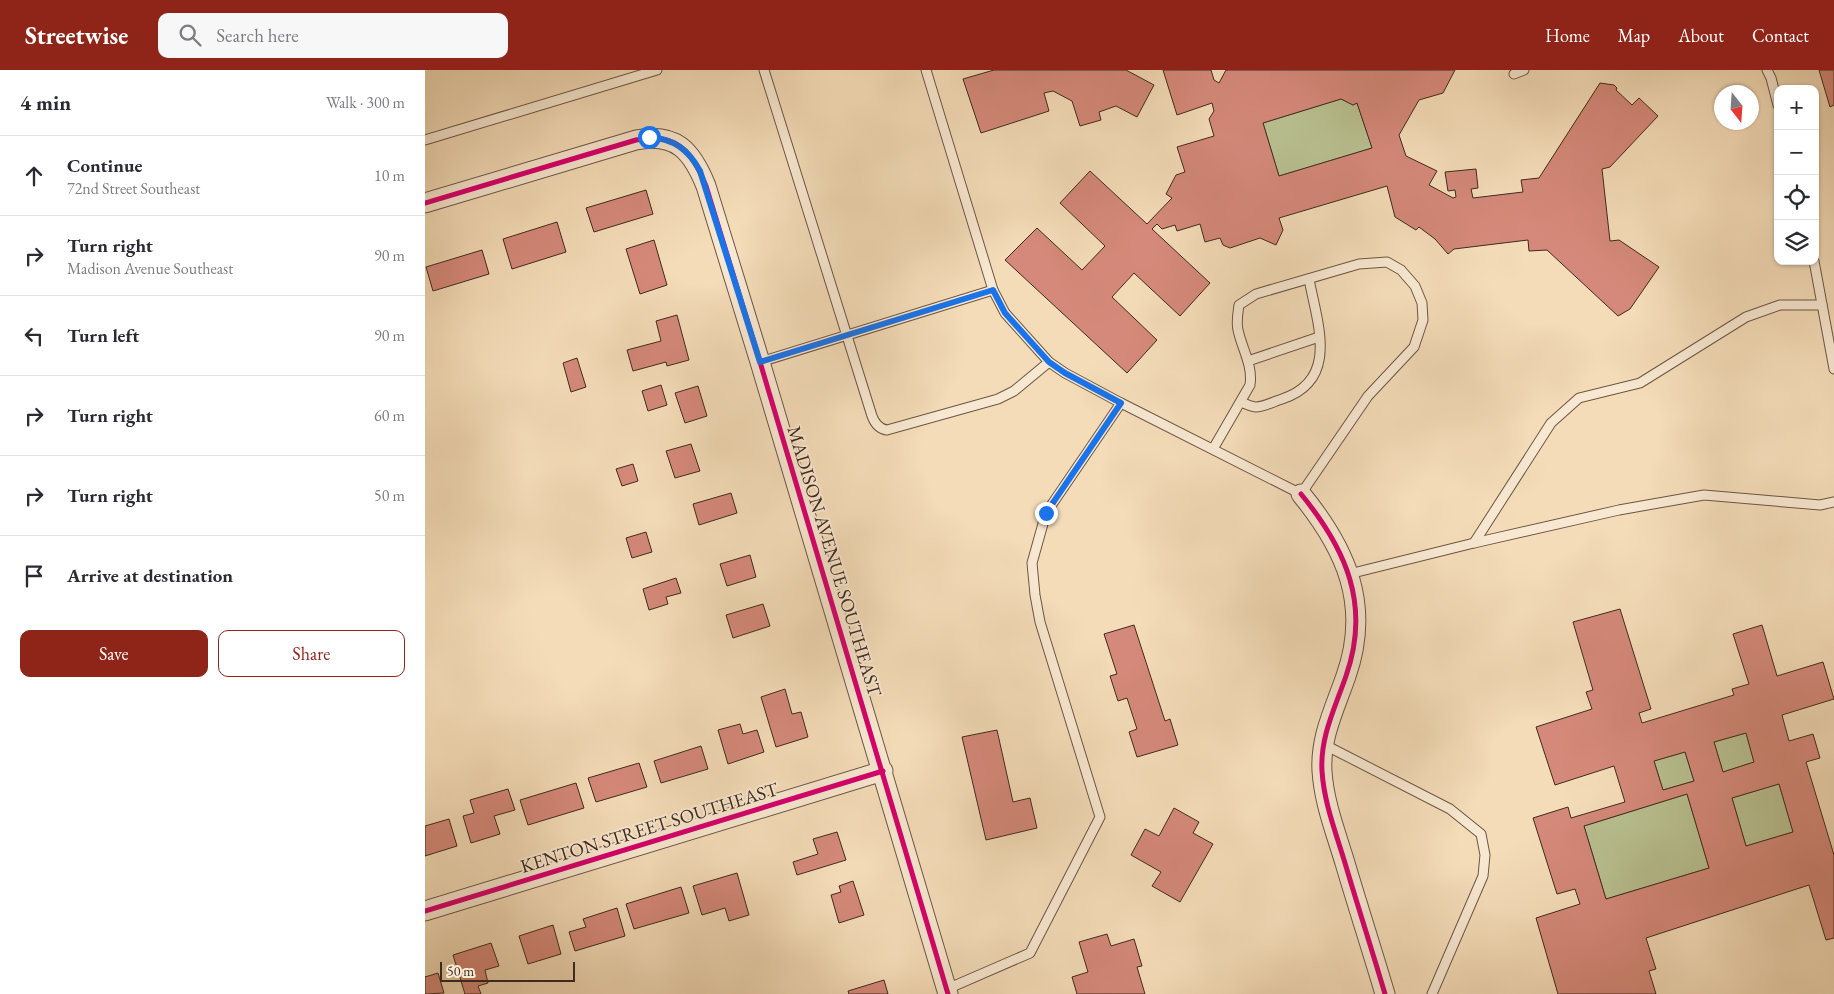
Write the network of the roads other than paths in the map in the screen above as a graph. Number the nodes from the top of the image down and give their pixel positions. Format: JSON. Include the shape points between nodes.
{"nodes":[{"id":1,"x":657,"y":70,"type":"edge"},
{"id":2,"x":764,"y":70,"type":"edge"},
{"id":3,"x":926,"y":70,"type":"edge"},
{"id":4,"x":1524,"y":70,"type":"edge"},
{"id":5,"x":1767,"y":70,"type":"edge"},
{"id":6,"x":1514,"y":74,"type":"dead end"},
{"id":7,"x":1774,"y":90,"type":"edge"},
{"id":8,"x":425,"y":140,"type":"edge"},
{"id":9,"x":425,"y":203,"type":"edge"},
{"id":10,"x":1814,"y":265,"type":"edge"},
{"id":11,"x":1309,"y":279,"type":"junction"},
{"id":12,"x":993,"y":290,"type":"junction"},
{"id":13,"x":1822,"y":305,"type":"junction"},
{"id":14,"x":847,"y":336,"type":"junction"},
{"id":15,"x":1319,"y":337,"type":"junction"},
{"id":16,"x":1249,"y":361,"type":"junction"},
{"id":17,"x":760,"y":362,"type":"junction"},
{"id":18,"x":1049,"y":362,"type":"junction"},
{"id":19,"x":1834,"y":369,"type":"edge"},
{"id":20,"x":1241,"y":402,"type":"junction"},
{"id":21,"x":1121,"y":403,"type":"junction"},
{"id":22,"x":1213,"y":449,"type":"junction"},
{"id":23,"x":1301,"y":494,"type":"junction"},
{"id":24,"x":1834,"y":502,"type":"edge"},
{"id":25,"x":1474,"y":543,"type":"junction"},
{"id":26,"x":1349,"y":574,"type":"junction"},
{"id":27,"x":1323,"y":744,"type":"junction"},
{"id":28,"x":883,"y":771,"type":"junction"},
{"id":29,"x":425,"y":911,"type":"edge"},
{"id":30,"x":947,"y":992,"type":"edge"},
{"id":31,"x":1385,"y":994,"type":"edge"},
{"id":32,"x":1433,"y":994,"type":"edge"}],
"edges":[{"from":1,"to":8,"type":"lane"},
{"from":2,"to":14,"type":"lane"},
{"from":3,"to":12,"type":"lane"},
{"from":4,"to":6,"type":"lane"},
{"from":5,"to":7,"type":"lane"},
{"from":9,"to":17,"type":"street","name":"MADISON AVENUE SOUTHEAST","via":[[649,137],[678,145],[694,160],[706,186]]},
{"from":10,"to":13,"type":"lane"},
{"from":11,"to":15,"type":"lane"},
{"from":11,"to":16,"type":"lane","via":[[1257,294],[1239,305],[1237,327]]},
{"from":11,"to":23,"type":"lane","via":[[1359,264],[1387,262],[1401,270],[1415,286],[1422,303],[1423,320],[1414,347],[1367,396]]},
{"from":12,"to":14,"type":"lane"},
{"from":12,"to":18,"type":"lane","via":[[1005,313]]},
{"from":13,"to":19,"type":"lane"},
{"from":13,"to":25,"type":"lane","via":[[1780,305],[1746,317],[1640,383],[1579,398],[1551,423]]},
{"from":14,"to":17,"type":"lane"},
{"from":14,"to":18,"type":"lane","via":[[872,416],[877,426],[887,430],[998,399],[1014,391]]},
{"from":15,"to":16,"type":"lane"},
{"from":15,"to":20,"type":"lane","via":[[1321,352],[1317,370],[1306,386],[1295,395],[1256,407]]},
{"from":16,"to":20,"type":"lane","via":[[1250,385]]},
{"from":17,"to":28,"type":"street","name":"MADISON AVENUE SOUTHEAST"},
{"from":18,"to":21,"type":"lane"},
{"from":20,"to":22,"type":"lane"},
{"from":21,"to":22,"type":"lane"},
{"from":21,"to":30,"type":"lane","via":[[1046,513],[1032,563],[1040,622],[1100,817],[1029,953]]},
{"from":22,"to":23,"type":"lane"},
{"from":23,"to":26,"type":"street","via":[[1327,529]]},
{"from":24,"to":25,"type":"lane","via":[[1820,505],[1704,495],[1619,510]]},
{"from":25,"to":26,"type":"lane"},
{"from":26,"to":27,"type":"street","via":[[1355,608],[1354,642],[1347,675]]},
{"from":27,"to":31,"type":"street","via":[[1322,772],[1327,804]]},
{"from":27,"to":32,"type":"lane","via":[[1450,810],[1481,834],[1485,855],[1483,876]]},
{"from":28,"to":29,"type":"street","name":"KENTON STREET SOUTHEAST"},
{"from":28,"to":30,"type":"street","name":"MADISON AVENUE SOUTHEAST"}]}
